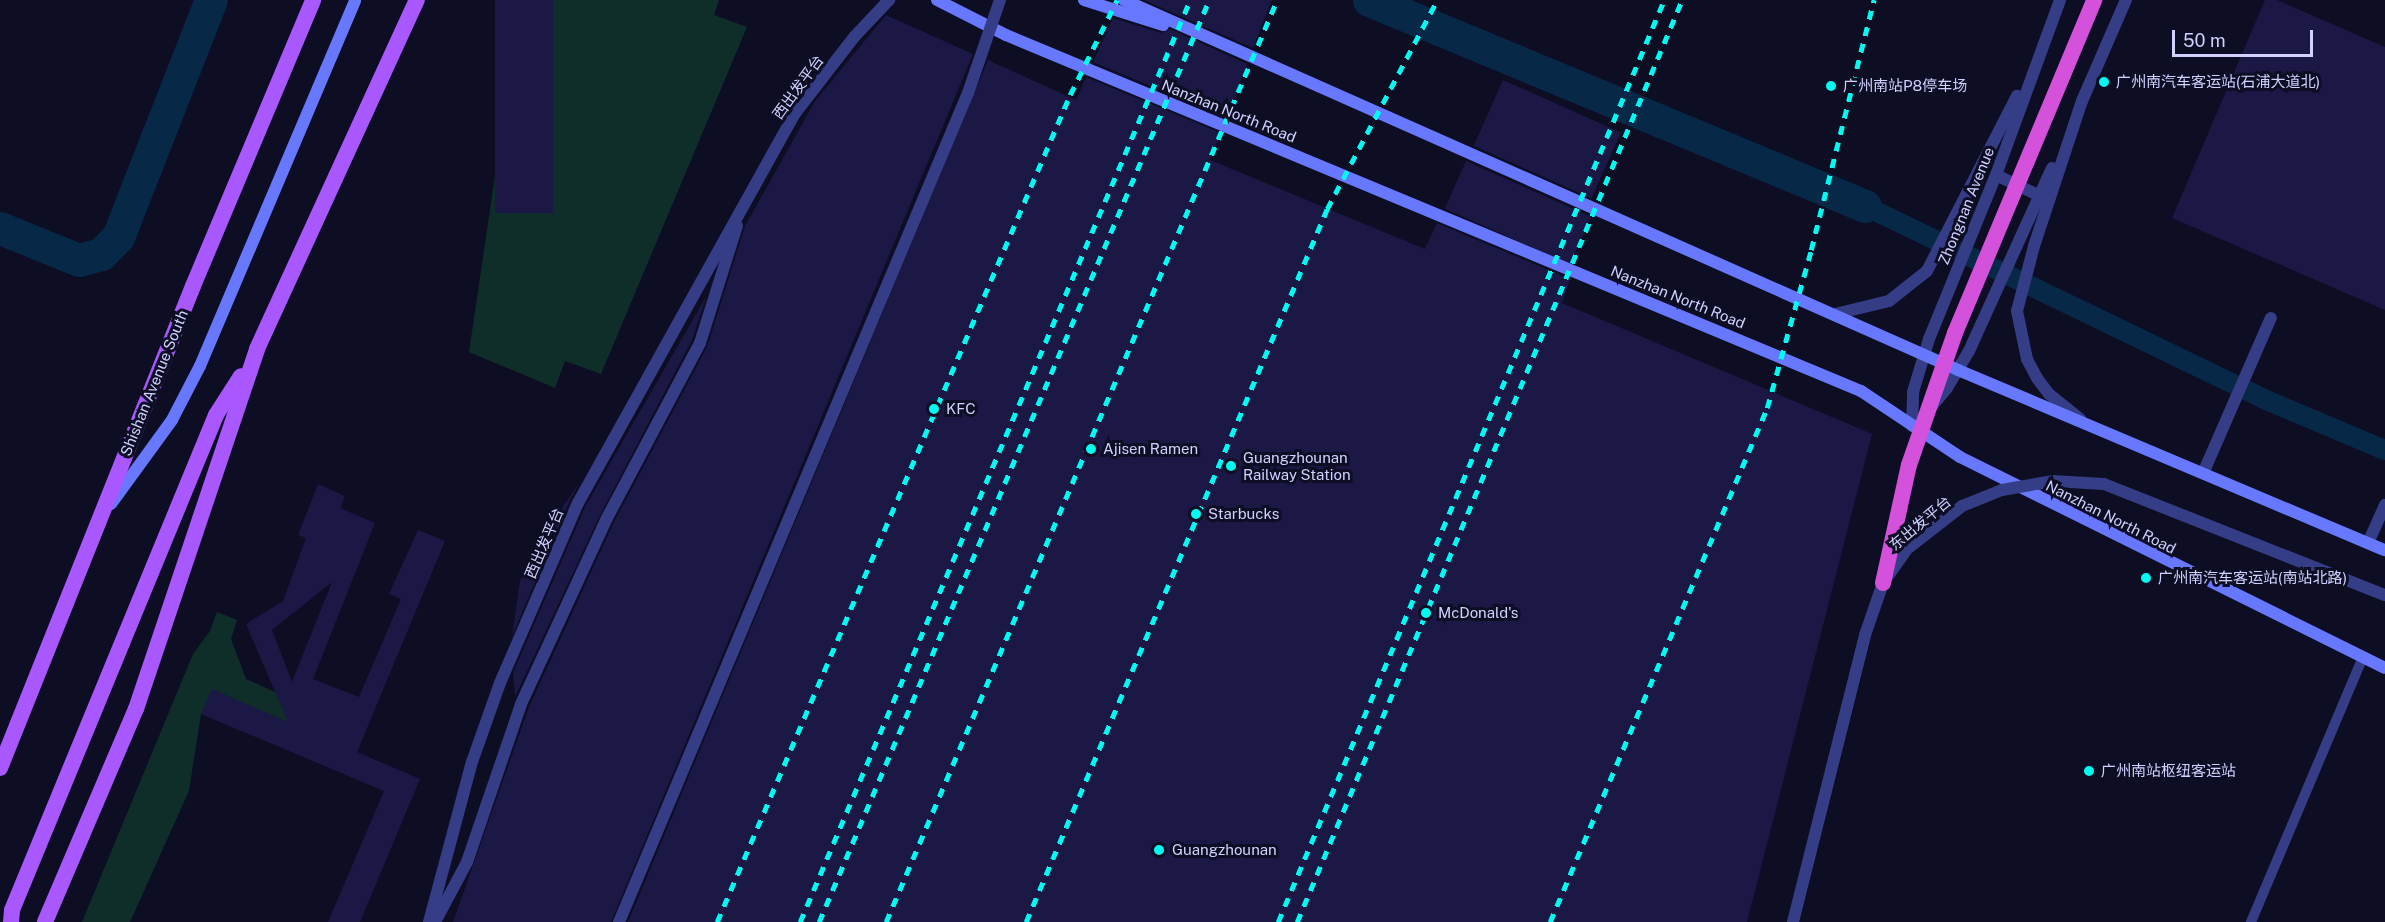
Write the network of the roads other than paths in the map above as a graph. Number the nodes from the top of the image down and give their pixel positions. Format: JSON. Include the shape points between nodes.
{"nodes":[{"id":1,"x":313,"y":0,"type":"edge"},
{"id":2,"x":355,"y":0,"type":"edge"},
{"id":3,"x":417,"y":0,"type":"edge"},
{"id":4,"x":889,"y":0,"type":"edge"},
{"id":5,"x":937,"y":0,"type":"edge"},
{"id":6,"x":1000,"y":0,"type":"edge"},
{"id":7,"x":1084,"y":0,"type":"edge"},
{"id":8,"x":1124,"y":0,"type":"edge"},
{"id":9,"x":2060,"y":0,"type":"edge"},
{"id":10,"x":2094,"y":0,"type":"edge"},
{"id":11,"x":2126,"y":0,"type":"edge"},
{"id":12,"x":1222,"y":43,"type":"junction"},
{"id":13,"x":2040,"y":49,"type":"junction"},
{"id":14,"x":2082,"y":101,"type":"junction"},
{"id":15,"x":1996,"y":175,"type":"junction"},
{"id":16,"x":2040,"y":196,"type":"junction"},
{"id":17,"x":745,"y":201,"type":"junction"},
{"id":18,"x":1835,"y":314,"type":"junction"},
{"id":19,"x":2271,"y":318,"type":"dead end"},
{"id":20,"x":257,"y":349,"type":"junction"},
{"id":21,"x":1924,"y":354,"type":"junction"},
{"id":22,"x":1958,"y":370,"type":"junction"},
{"id":23,"x":1912,"y":426,"type":"junction"},
{"id":24,"x":2088,"y":426,"type":"junction"},
{"id":25,"x":2204,"y":471,"type":"junction"},
{"id":26,"x":2385,"y":505,"type":"edge"},
{"id":27,"x":96,"y":524,"type":"junction"},
{"id":28,"x":2368,"y":543,"type":"junction"},
{"id":29,"x":2385,"y":550,"type":"edge"},
{"id":30,"x":1883,"y":583,"type":"junction"},
{"id":31,"x":2385,"y":595,"type":"edge"},
{"id":32,"x":2362,"y":658,"type":"junction"},
{"id":33,"x":2385,"y":668,"type":"edge"},
{"id":34,"x":0,"y":768,"type":"edge"},
{"id":35,"x":11,"y":922,"type":"edge"},
{"id":36,"x":45,"y":922,"type":"edge"},
{"id":37,"x":429,"y":922,"type":"edge"},
{"id":38,"x":435,"y":922,"type":"edge"},
{"id":39,"x":619,"y":922,"type":"edge"},
{"id":40,"x":1792,"y":922,"type":"edge"},
{"id":41,"x":2251,"y":922,"type":"edge"}],
"edges":[{"from":1,"to":27,"type":"main road","name":"Shishan Avenue South"},
{"from":2,"to":27,"type":"main road","via":[[200,366],[172,420]]},
{"from":3,"to":20,"type":"main road"},
{"from":4,"to":17,"type":"street","name":"西出发平台","bridge":true,"via":[[855,36],[796,112]]},
{"from":5,"to":23,"type":"main road","name":"Nanzhan North Road","via":[[1006,35],[1791,360],[1861,391]]},
{"from":6,"to":39,"type":"street","bridge":true,"via":[[968,93]]},
{"from":7,"to":12,"type":"main road"},
{"from":8,"to":12,"type":"main road"},
{"from":9,"to":13,"type":"street","name":"Zhongnan Avenue"},
{"from":10,"to":30,"type":"highway","bridge":true,"via":[[1954,333],[1909,465]]},
{"from":11,"to":14,"type":"street"},
{"from":12,"to":18,"type":"main road"},
{"from":13,"to":15,"type":"street","name":"Zhongnan Avenue"},
{"from":13,"to":18,"type":"street","via":[[1938,254],[1913,286],[1864,310]]},
{"from":14,"to":16,"type":"street"},
{"from":14,"to":24,"type":"street","via":[[2019,297],[2018,328],[2037,378],[2049,394]]},
{"from":15,"to":16,"type":"street"},
{"from":15,"to":21,"type":"street","name":"Zhongnan Avenue"},
{"from":16,"to":22,"type":"street","via":[[1993,303]]},
{"from":17,"to":37,"type":"street","name":"西出发平台","bridge":true,"via":[[578,503],[500,682],[472,762]]},
{"from":17,"to":38,"type":"street","name":"西出发平台","bridge":true,"via":[[700,343],[607,518],[530,683],[467,862]]},
{"from":18,"to":21,"type":"main road"},
{"from":19,"to":25,"type":"street"},
{"from":20,"to":35,"type":"main road","via":[[216,415],[123,650],[12,910]]},
{"from":20,"to":36,"type":"main road","via":[[136,709]]},
{"from":21,"to":22,"type":"main road"},
{"from":21,"to":23,"type":"street","name":"Zhongnan Avenue","via":[[1913,392]]},
{"from":22,"to":23,"type":"street"},
{"from":22,"to":24,"type":"main road"},
{"from":23,"to":32,"type":"main road","name":"Nanzhan North Road","via":[[1960,457]]},
{"from":24,"to":25,"type":"main road"},
{"from":25,"to":28,"type":"main road"},
{"from":26,"to":28,"type":"street"},
{"from":27,"to":34,"type":"main road","name":"Shishan Avenue South"},
{"from":28,"to":29,"type":"main road"},
{"from":30,"to":31,"type":"street","name":"东出发平台","bridge":true,"via":[[1907,549],[1962,506],[2002,490],[2053,481],[2104,484],[2136,494]]},
{"from":30,"to":40,"type":"street","name":"东出发平台","bridge":true,"via":[[1865,635]]},
{"from":32,"to":33,"type":"main road","name":"Nanzhan North Road"},
{"from":32,"to":41,"type":"lane"}]}
